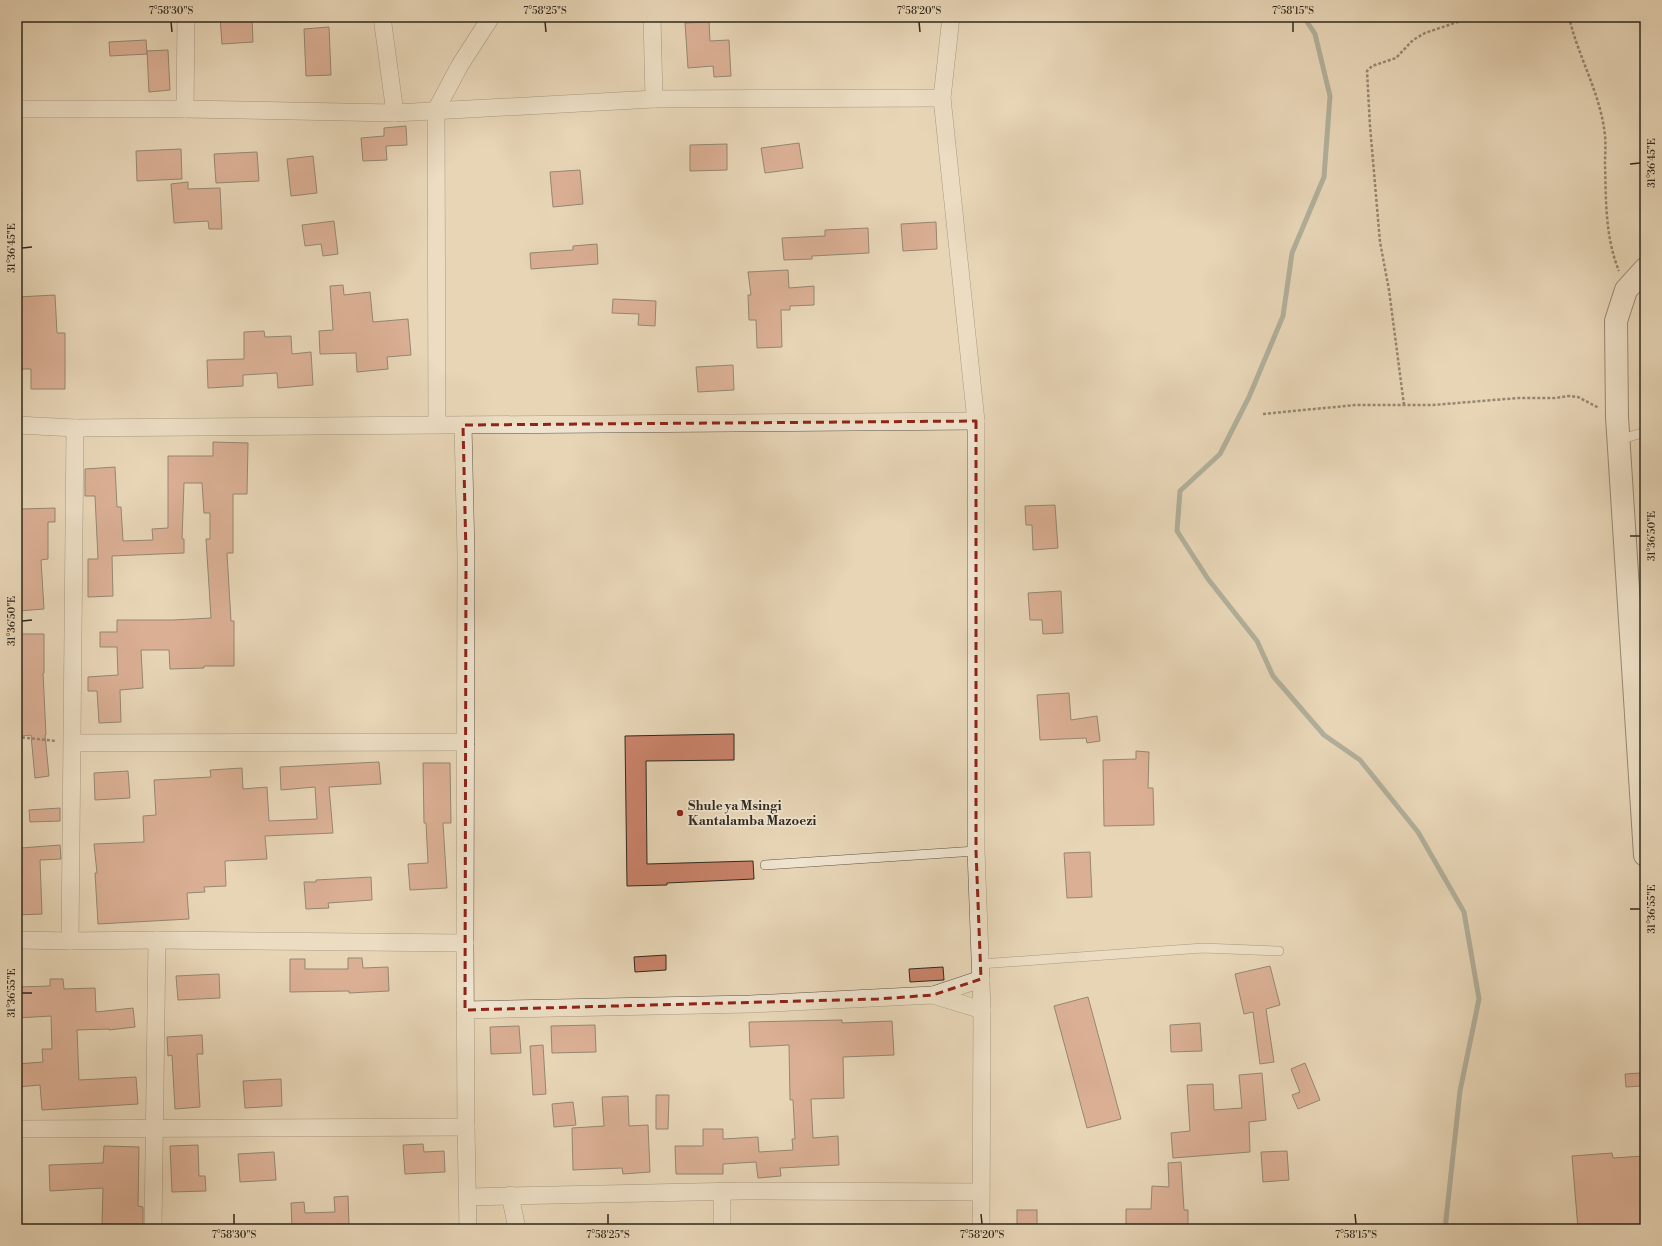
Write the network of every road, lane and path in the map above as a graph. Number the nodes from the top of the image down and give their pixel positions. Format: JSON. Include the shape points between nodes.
{"nodes":[{"id":1,"x":186,"y":17,"type":"edge"},
{"id":2,"x":382,"y":17,"type":"edge"},
{"id":3,"x":491,"y":17,"type":"edge"},
{"id":4,"x":652,"y":17,"type":"edge"},
{"id":5,"x":951,"y":17,"type":"edge"},
{"id":6,"x":1472,"y":17,"type":"edge"},
{"id":7,"x":1568,"y":17,"type":"edge"},
{"id":8,"x":942,"y":98,"type":"junction"},
{"id":9,"x":654,"y":99,"type":"junction"},
{"id":10,"x":17,"y":109,"type":"edge"},
{"id":11,"x":185,"y":109,"type":"junction"},
{"id":12,"x":436,"y":110,"type":"junction"},
{"id":13,"x":395,"y":112,"type":"junction"},
{"id":14,"x":1645,"y":269,"type":"edge"},
{"id":15,"x":1626,"y":290,"type":"junction"},
{"id":16,"x":1404,"y":405,"type":"junction"},
{"id":17,"x":1263,"y":414,"type":"dead end"},
{"id":18,"x":1617,"y":417,"type":"junction"},
{"id":19,"x":976,"y":421,"type":"junction"},
{"id":20,"x":436,"y":424,"type":"junction"},
{"id":21,"x":17,"y":425,"type":"edge"},
{"id":22,"x":463,"y":425,"type":"junction"},
{"id":23,"x":75,"y":428,"type":"junction"},
{"id":24,"x":1645,"y":432,"type":"edge"},
{"id":25,"x":1618,"y":440,"type":"junction"},
{"id":26,"x":17,"y":738,"type":"edge"},
{"id":27,"x":466,"y":742,"type":"junction"},
{"id":28,"x":73,"y":743,"type":"junction"},
{"id":29,"x":976,"y":851,"type":"junction"},
{"id":30,"x":1645,"y":855,"type":"edge"},
{"id":31,"x":765,"y":865,"type":"dead end"},
{"id":32,"x":17,"y":940,"type":"edge"},
{"id":33,"x":157,"y":940,"type":"junction"},
{"id":34,"x":70,"y":941,"type":"junction"},
{"id":35,"x":465,"y":943,"type":"junction"},
{"id":36,"x":1280,"y":951,"type":"dead end"},
{"id":37,"x":981,"y":972,"type":"junction"},
{"id":38,"x":933,"y":995,"type":"junction"},
{"id":39,"x":465,"y":1010,"type":"junction"},
{"id":40,"x":982,"y":1010,"type":"junction"},
{"id":41,"x":466,"y":1127,"type":"junction"},
{"id":42,"x":154,"y":1128,"type":"junction"},
{"id":43,"x":17,"y":1129,"type":"edge"},
{"id":44,"x":722,"y":1191,"type":"junction"},
{"id":45,"x":981,"y":1192,"type":"junction"},
{"id":46,"x":510,"y":1195,"type":"junction"},
{"id":47,"x":468,"y":1197,"type":"junction"},
{"id":48,"x":153,"y":1229,"type":"edge"},
{"id":49,"x":468,"y":1229,"type":"edge"},
{"id":50,"x":517,"y":1229,"type":"edge"},
{"id":51,"x":722,"y":1229,"type":"edge"},
{"id":52,"x":981,"y":1229,"type":"edge"}],
"edges":[{"from":1,"to":11,"type":"street"},
{"from":2,"to":13,"type":"street"},
{"from":3,"to":12,"type":"street","via":[[460,65]]},
{"from":4,"to":9,"type":"street"},
{"from":5,"to":8,"type":"street"},
{"from":6,"to":16,"type":"path","via":[[1425,33],[1413,40],[1396,58],[1372,66],[1368,72],[1380,242]]},
{"from":7,"to":15,"type":"path","via":[[1573,36],[1593,83],[1606,136],[1609,238],[1614,260]]},
{"from":8,"to":9,"type":"street"},
{"from":8,"to":19,"type":"street"},
{"from":9,"to":12,"type":"street"},
{"from":10,"to":11,"type":"street"},
{"from":11,"to":13,"type":"street"},
{"from":12,"to":13,"type":"street"},
{"from":12,"to":20,"type":"street"},
{"from":14,"to":15,"type":"street"},
{"from":15,"to":18,"type":"street","via":[[1616,321]]},
{"from":16,"to":17,"type":"path","via":[[1355,405]]},
{"from":16,"to":18,"type":"path","via":[[1569,396],[1578,397]]},
{"from":18,"to":25,"type":"street"},
{"from":19,"to":22,"type":"street"},
{"from":19,"to":29,"type":"street"},
{"from":20,"to":22,"type":"street"},
{"from":20,"to":23,"type":"street"},
{"from":21,"to":23,"type":"street"},
{"from":22,"to":27,"type":"street"},
{"from":23,"to":28,"type":"street"},
{"from":24,"to":25,"type":"lane"},
{"from":25,"to":30,"type":"street"},
{"from":26,"to":28,"type":"path"},
{"from":27,"to":28,"type":"street"},
{"from":27,"to":35,"type":"street"},
{"from":28,"to":34,"type":"street"},
{"from":29,"to":31,"type":"lane"},
{"from":29,"to":37,"type":"street"},
{"from":32,"to":34,"type":"street"},
{"from":33,"to":34,"type":"street"},
{"from":33,"to":35,"type":"street"},
{"from":33,"to":42,"type":"street"},
{"from":35,"to":39,"type":"street"},
{"from":36,"to":37,"type":"lane","via":[[1203,948]]},
{"from":37,"to":38,"type":"street"},
{"from":37,"to":40,"type":"street"},
{"from":38,"to":39,"type":"street","via":[[750,1004]]},
{"from":38,"to":40,"type":"street"},
{"from":39,"to":41,"type":"street"},
{"from":40,"to":45,"type":"street"},
{"from":41,"to":42,"type":"street"},
{"from":41,"to":47,"type":"street"},
{"from":42,"to":43,"type":"street"},
{"from":42,"to":48,"type":"street"},
{"from":44,"to":45,"type":"street"},
{"from":44,"to":46,"type":"street"},
{"from":44,"to":51,"type":"street"},
{"from":45,"to":52,"type":"street"},
{"from":46,"to":47,"type":"street"},
{"from":46,"to":50,"type":"street"},
{"from":47,"to":49,"type":"street"}]}
